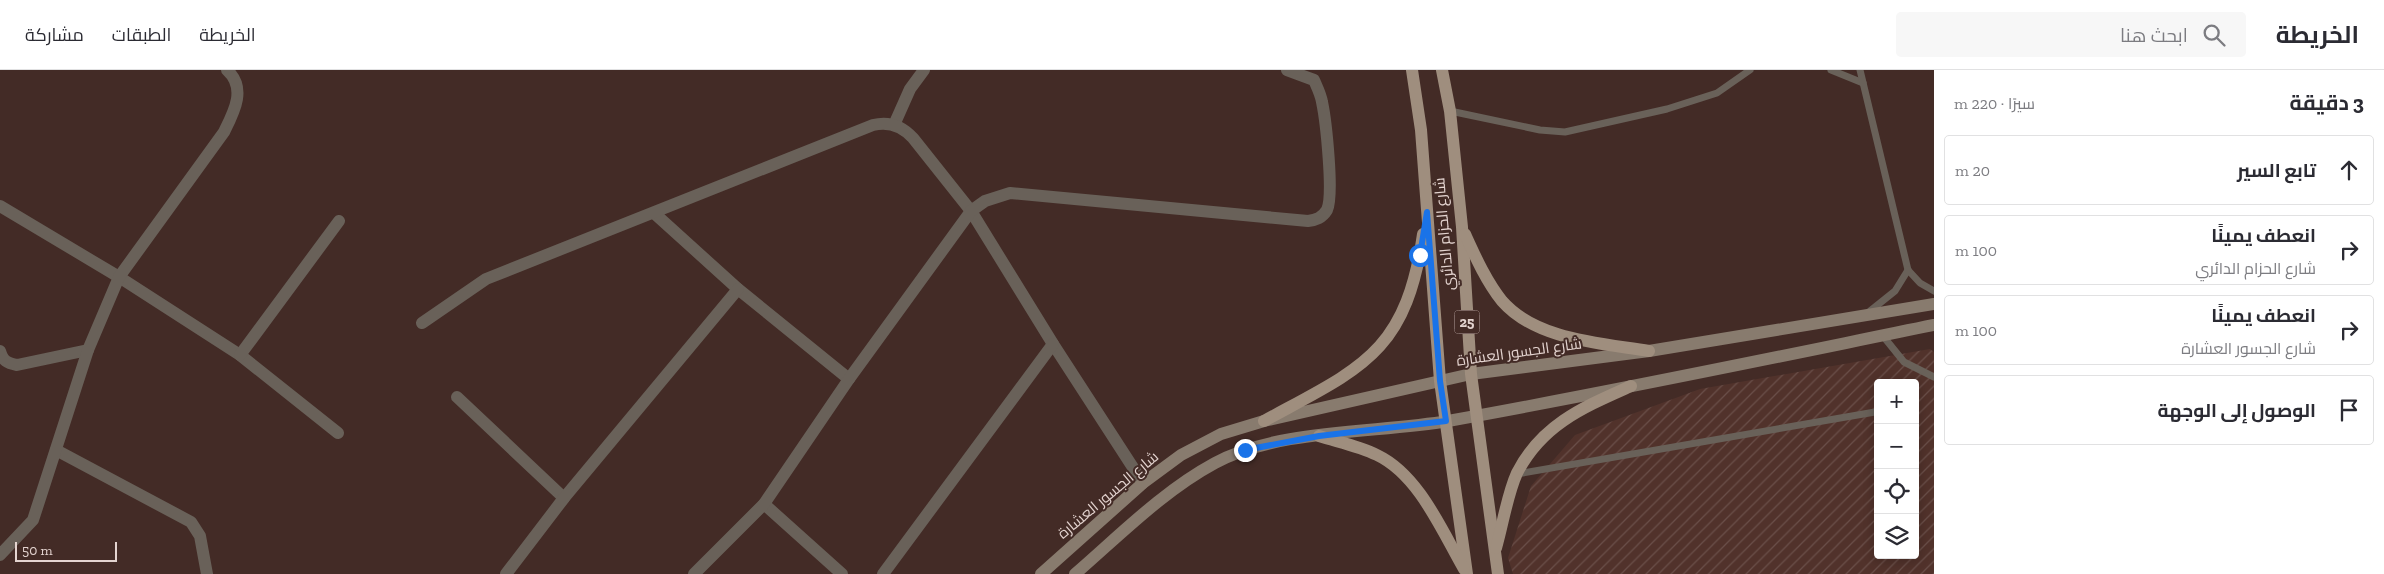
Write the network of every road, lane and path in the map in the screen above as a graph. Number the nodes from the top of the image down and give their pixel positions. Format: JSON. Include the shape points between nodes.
{"nodes":[{"id":1,"x":226,"y":70,"type":"edge"},
{"id":2,"x":924,"y":70,"type":"edge"},
{"id":3,"x":1287,"y":70,"type":"edge"},
{"id":4,"x":1412,"y":70,"type":"edge"},
{"id":5,"x":1442,"y":70,"type":"edge"},
{"id":6,"x":1750,"y":70,"type":"edge"},
{"id":7,"x":1831,"y":70,"type":"edge"},
{"id":8,"x":1860,"y":70,"type":"edge"},
{"id":9,"x":1863,"y":83,"type":"junction"},
{"id":10,"x":1450,"y":111,"type":"junction"},
{"id":11,"x":894,"y":125,"type":"junction"},
{"id":12,"x":0,"y":206,"type":"edge"},
{"id":13,"x":971,"y":211,"type":"junction"},
{"id":14,"x":1427,"y":212,"type":"junction"},
{"id":15,"x":654,"y":213,"type":"junction"},
{"id":16,"x":339,"y":221,"type":"dead end"},
{"id":17,"x":1462,"y":227,"type":"junction"},
{"id":18,"x":1908,"y":270,"type":"junction"},
{"id":19,"x":119,"y":277,"type":"junction"},
{"id":20,"x":738,"y":288,"type":"junction"},
{"id":21,"x":1934,"y":291,"type":"edge"},
{"id":22,"x":1934,"y":304,"type":"edge"},
{"id":23,"x":1862,"y":316,"type":"junction"},
{"id":24,"x":422,"y":323,"type":"dead end"},
{"id":25,"x":1934,"y":325,"type":"edge"},
{"id":26,"x":1883,"y":336,"type":"junction"},
{"id":27,"x":1052,"y":344,"type":"junction"},
{"id":28,"x":88,"y":350,"type":"junction"},
{"id":29,"x":1649,"y":351,"type":"junction"},
{"id":30,"x":0,"y":352,"type":"edge"},
{"id":31,"x":240,"y":355,"type":"junction"},
{"id":32,"x":1471,"y":374,"type":"junction"},
{"id":33,"x":1934,"y":377,"type":"edge"},
{"id":34,"x":849,"y":379,"type":"junction"},
{"id":35,"x":1440,"y":381,"type":"junction"},
{"id":36,"x":1631,"y":386,"type":"junction"},
{"id":37,"x":457,"y":397,"type":"dead end"},
{"id":38,"x":1874,"y":412,"type":"edge"},
{"id":39,"x":1476,"y":415,"type":"junction"},
{"id":40,"x":1264,"y":420,"type":"junction"},
{"id":41,"x":1446,"y":421,"type":"junction"},
{"id":42,"x":338,"y":433,"type":"dead end"},
{"id":43,"x":1319,"y":436,"type":"junction"},
{"id":44,"x":56,"y":450,"type":"junction"},
{"id":45,"x":1517,"y":474,"type":"junction"},
{"id":46,"x":1143,"y":482,"type":"junction"},
{"id":47,"x":564,"y":498,"type":"junction"},
{"id":48,"x":764,"y":504,"type":"junction"},
{"id":49,"x":0,"y":554,"type":"edge"},
{"id":50,"x":1494,"y":555,"type":"junction"},
{"id":51,"x":207,"y":574,"type":"edge"},
{"id":52,"x":506,"y":574,"type":"edge"},
{"id":53,"x":694,"y":574,"type":"edge"},
{"id":54,"x":842,"y":574,"type":"edge"},
{"id":55,"x":883,"y":574,"type":"edge"},
{"id":56,"x":1040,"y":574,"type":"edge"},
{"id":57,"x":1075,"y":574,"type":"edge"},
{"id":58,"x":1467,"y":574,"type":"edge"},
{"id":59,"x":1498,"y":574,"type":"edge"}],
"edges":[{"from":1,"to":19,"type":"street","via":[[238,88],[235,111],[224,132]]},
{"from":2,"to":11,"type":"street","via":[[910,89]]},
{"from":3,"to":13,"type":"street","via":[[1314,80],[1322,101],[1329,199],[1328,208],[1316,220],[1010,193],[985,201]]},
{"from":4,"to":14,"type":"main road","name":"شارع الحزام الدائري","number":"25","via":[[1421,130]]},
{"from":5,"to":10,"type":"main road","name":"شارع الحزام الدائري","number":"25"},
{"from":6,"to":10,"type":"lane","via":[[1717,93],[1667,109],[1565,132],[1540,130]]},
{"from":7,"to":9,"type":"lane"},
{"from":8,"to":9,"type":"lane"},
{"from":9,"to":18,"type":"lane"},
{"from":10,"to":17,"type":"main road","name":"شارع الحزام الدائري","number":"25"},
{"from":11,"to":13,"type":"street","via":[[913,138]]},
{"from":11,"to":15,"type":"street","via":[[873,125]]},
{"from":12,"to":19,"type":"street"},
{"from":13,"to":27,"type":"street"},
{"from":13,"to":34,"type":"street"},
{"from":14,"to":35,"type":"main road","name":"شارع الحزام الدائري","number":"25"},
{"from":14,"to":40,"type":"main road","via":[[1410,296],[1379,350],[1343,378]]},
{"from":15,"to":20,"type":"street"},
{"from":15,"to":24,"type":"street","via":[[486,279]]},
{"from":16,"to":31,"type":"street"},
{"from":17,"to":29,"type":"main road","via":[[1497,294],[1531,323],[1580,339]]},
{"from":17,"to":32,"type":"main road","name":"شارع الحزام الدائري","number":"25"},
{"from":18,"to":21,"type":"lane","via":[[1920,283]]},
{"from":18,"to":23,"type":"lane","via":[[1886,300]]},
{"from":19,"to":28,"type":"street"},
{"from":19,"to":31,"type":"street"},
{"from":20,"to":34,"type":"street"},
{"from":20,"to":47,"type":"street"},
{"from":22,"to":23,"type":"main road","name":"شارع الجسور العشارة"},
{"from":23,"to":29,"type":"main road","name":"شارع الجسور العشارة"},
{"from":25,"to":26,"type":"main road"},
{"from":26,"to":33,"type":"lane","via":[[1904,362]]},
{"from":26,"to":36,"type":"main road"},
{"from":27,"to":46,"type":"street"},
{"from":27,"to":55,"type":"street"},
{"from":28,"to":30,"type":"street","via":[[16,364],[9,364]]},
{"from":28,"to":44,"type":"street"},
{"from":29,"to":32,"type":"main road","name":"شارع الجسور العشارة"},
{"from":31,"to":42,"type":"street"},
{"from":32,"to":35,"type":"main road","name":"شارع الجسور العشارة"},
{"from":32,"to":39,"type":"main road","name":"شارع الحزام الدائري","number":"25"},
{"from":34,"to":48,"type":"street"},
{"from":35,"to":40,"type":"main road","name":"شارع الجسور العشارة"},
{"from":35,"to":41,"type":"main road","name":"شارع الحزام الدائري","number":"25"},
{"from":36,"to":39,"type":"main road"},
{"from":36,"to":45,"type":"main road","via":[[1577,410],[1556,425],[1531,451]]},
{"from":37,"to":47,"type":"street"},
{"from":38,"to":45,"type":"lane"},
{"from":39,"to":41,"type":"main road"},
{"from":39,"to":50,"type":"main road","name":"شارع الحزام الدائري","number":"25"},
{"from":40,"to":46,"type":"main road","name":"شارع الجسور العشارة","via":[[1221,434]]},
{"from":41,"to":43,"type":"main road"},
{"from":41,"to":58,"type":"main road","name":"شارع الحزام الدائري","number":"25"},
{"from":43,"to":57,"type":"main road","via":[[1245,450],[1215,462],[1157,503]]},
{"from":43,"to":58,"type":"main road","via":[[1376,454],[1404,474],[1418,490]]},
{"from":44,"to":49,"type":"street","via":[[33,520]]},
{"from":44,"to":51,"type":"street","via":[[191,522],[200,536]]},
{"from":45,"to":50,"type":"main road"},
{"from":46,"to":56,"type":"main road","name":"شارع الجسور العشارة"},
{"from":47,"to":52,"type":"street"},
{"from":48,"to":53,"type":"street"},
{"from":48,"to":54,"type":"street"},
{"from":50,"to":59,"type":"main road","name":"شارع الحزام الدائري","number":"25"}]}
